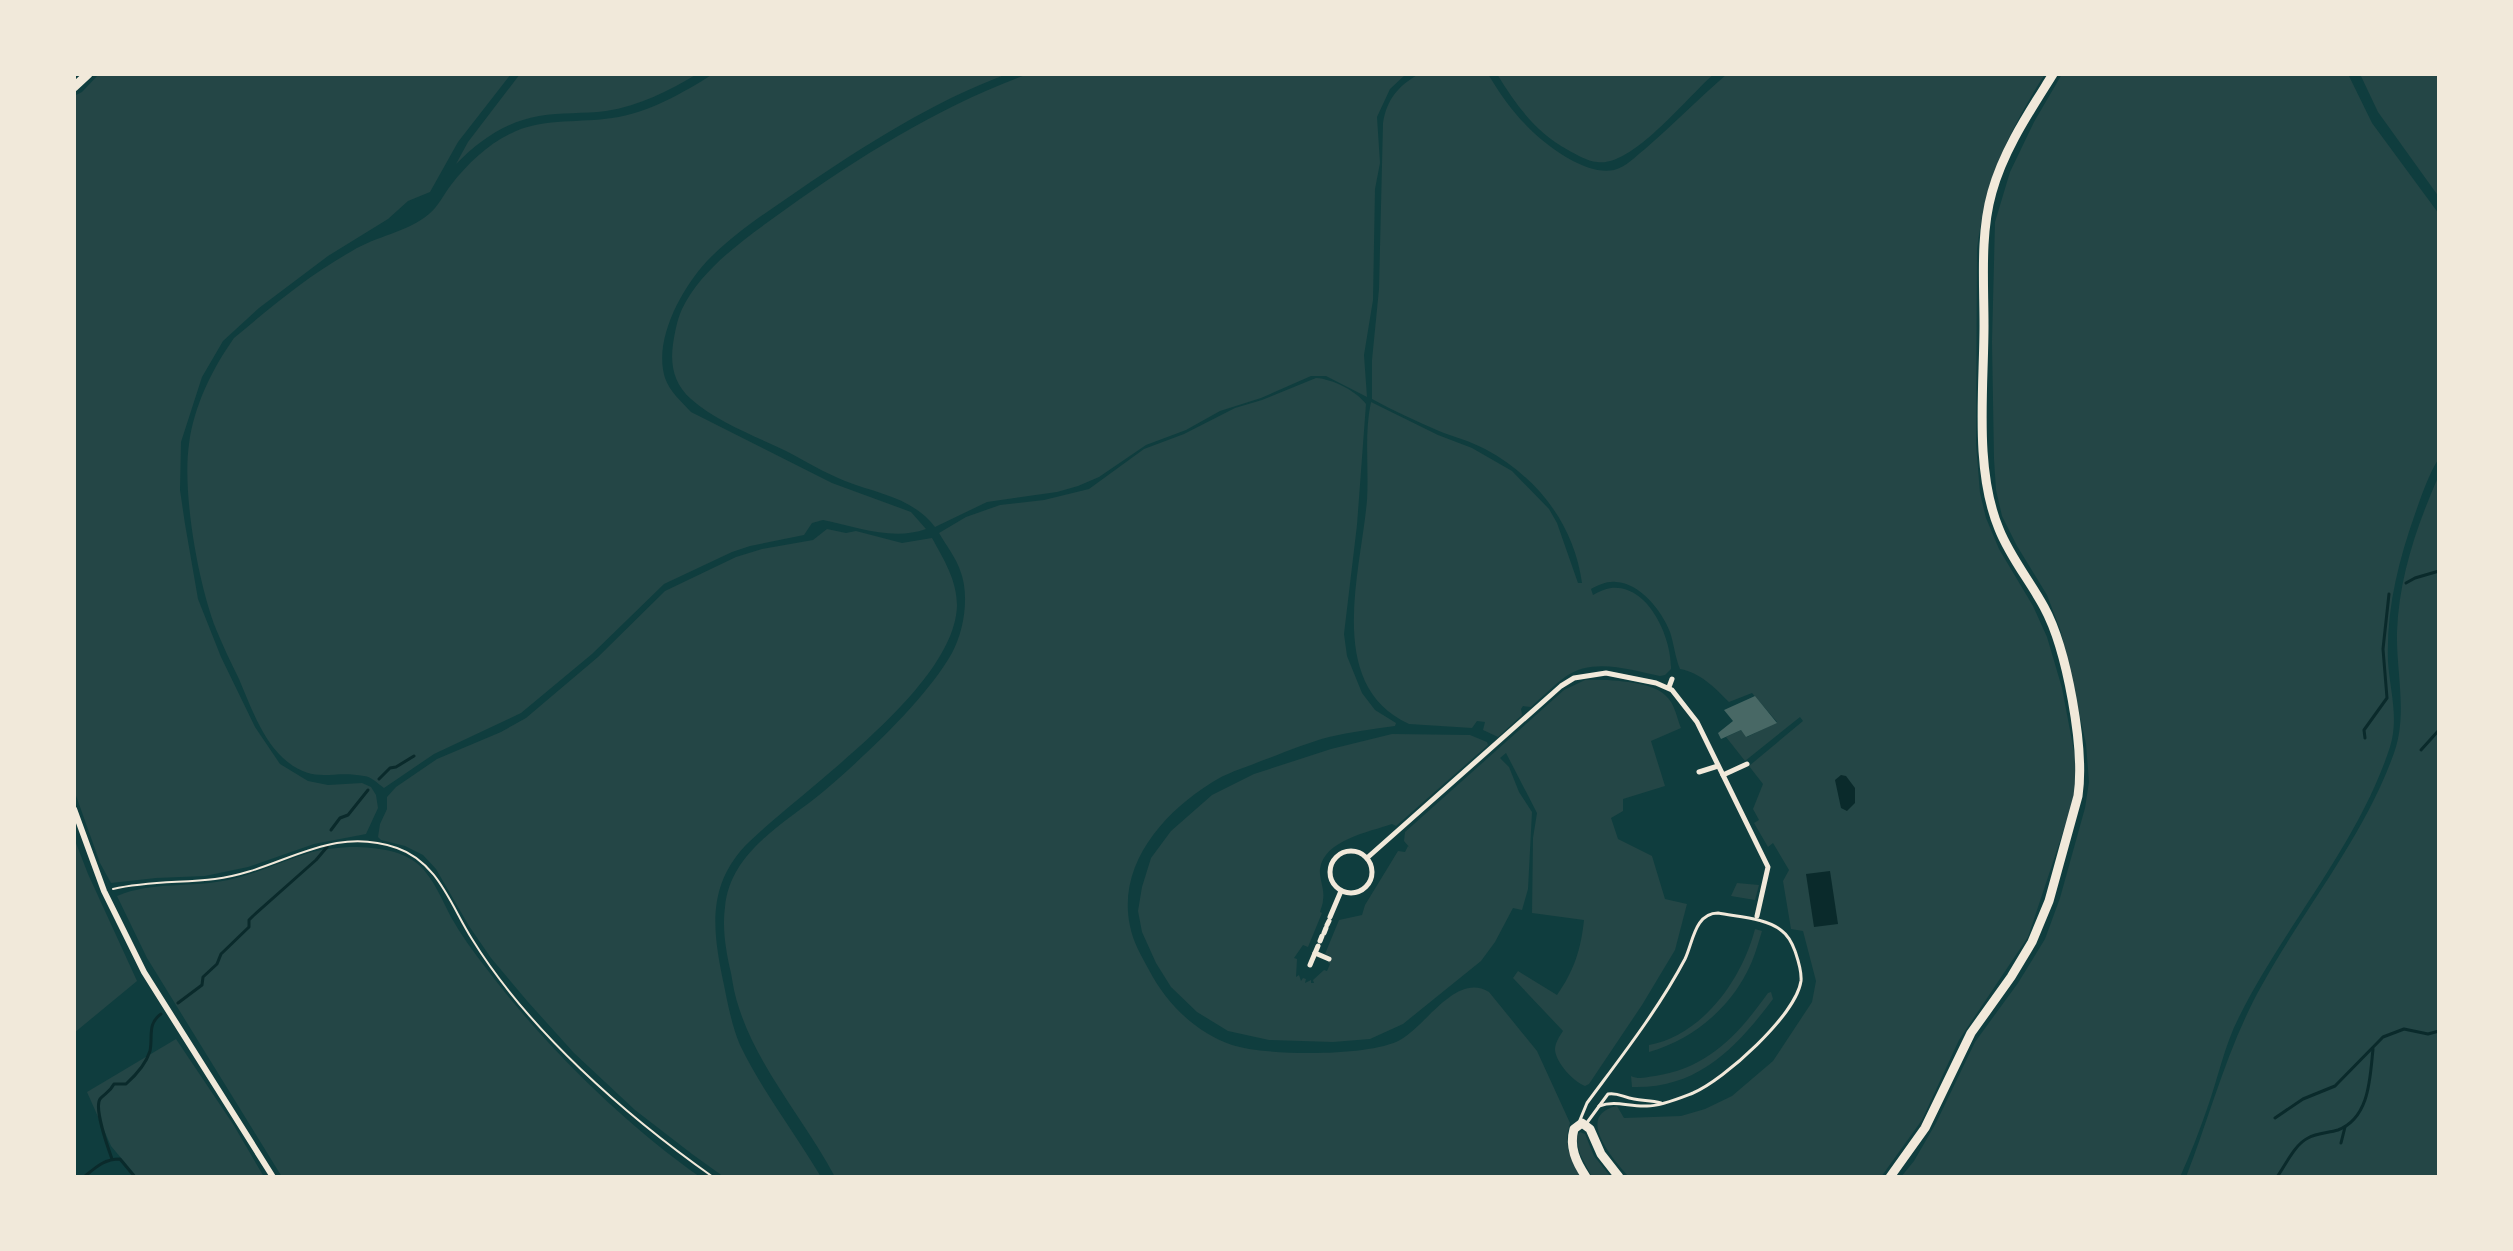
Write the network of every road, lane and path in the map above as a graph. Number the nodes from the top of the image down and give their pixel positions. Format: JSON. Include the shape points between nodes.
{"nodes":[{"id":1,"x":88,"y":74,"type":"edge"},
{"id":2,"x":2053,"y":74,"type":"edge"},
{"id":3,"x":74,"y":87,"type":"edge"},
{"id":4,"x":1672,"y":679,"type":"dead end"},
{"id":5,"x":1669,"y":687,"type":"junction"},
{"id":6,"x":1747,"y":764,"type":"dead end"},
{"id":7,"x":1718,"y":766,"type":"junction"},
{"id":8,"x":1699,"y":772,"type":"dead end"},
{"id":9,"x":1723,"y":775,"type":"junction"},
{"id":10,"x":74,"y":809,"type":"edge"},
{"id":11,"x":1367,"y":858,"type":"junction"},
{"id":12,"x":104,"y":891,"type":"junction"},
{"id":13,"x":1341,"y":891,"type":"junction"},
{"id":14,"x":1757,"y":916,"type":"dead end"},
{"id":15,"x":1324,"y":933,"type":"junction"},
{"id":16,"x":1329,"y":959,"type":"dead end"},
{"id":17,"x":1310,"y":965,"type":"dead end"},
{"id":18,"x":1661,"y":1103,"type":"junction"},
{"id":19,"x":1599,"y":1106,"type":"junction"},
{"id":20,"x":1582,"y":1124,"type":"junction"},
{"id":21,"x":273,"y":1177,"type":"edge"},
{"id":22,"x":713,"y":1177,"type":"edge"},
{"id":23,"x":1586,"y":1177,"type":"edge"},
{"id":24,"x":1619,"y":1177,"type":"edge"},
{"id":25,"x":1890,"y":1177,"type":"edge"}],
"edges":[{"from":1,"to":3,"type":"main road"},
{"from":2,"to":25,"type":"main road","via":[[2008,150],[1992,192],[1985,251],[1983,458],[1999,528],[2045,609],[2058,646],[2080,744],[2081,779],[2049,901],[2032,942],[1971,1033],[1925,1128]]},
{"from":4,"to":5,"type":"street"},
{"from":5,"to":7,"type":"street","via":[[1697,722]]},
{"from":5,"to":11,"type":"street","via":[[1583,672],[1559,685]]},
{"from":6,"to":9,"type":"street"},
{"from":7,"to":8,"type":"street"},
{"from":7,"to":9,"type":"street"},
{"from":9,"to":14,"type":"street","via":[[1768,867]]},
{"from":10,"to":12,"type":"street"},
{"from":11,"to":13,"type":"street","via":[[1372,870],[1365,887],[1354,893]]},
{"from":11,"to":13,"type":"street","via":[[1337,856],[1330,868],[1331,882]]},
{"from":12,"to":21,"type":"street","via":[[162,1003]]},
{"from":12,"to":22,"type":"path","via":[[235,875],[335,842],[367,842],[410,853],[438,879],[485,961],[567,1054],[621,1106]]},
{"from":13,"to":15,"type":"street"},
{"from":15,"to":16,"type":"street"},
{"from":15,"to":17,"type":"street"},
{"from":18,"to":19,"type":"lane","via":[[1651,1107],[1615,1101]]},
{"from":18,"to":19,"type":"lane","via":[[1613,1092]]},
{"from":18,"to":20,"type":"lane","via":[[1719,1078],[1781,1018],[1801,981],[1792,944],[1781,930],[1715,912],[1702,919],[1683,961],[1587,1103]]},
{"from":19,"to":20,"type":"lane"},
{"from":20,"to":23,"type":"main road","via":[[1572,1133],[1572,1145]]},
{"from":20,"to":24,"type":"main road"}]}
